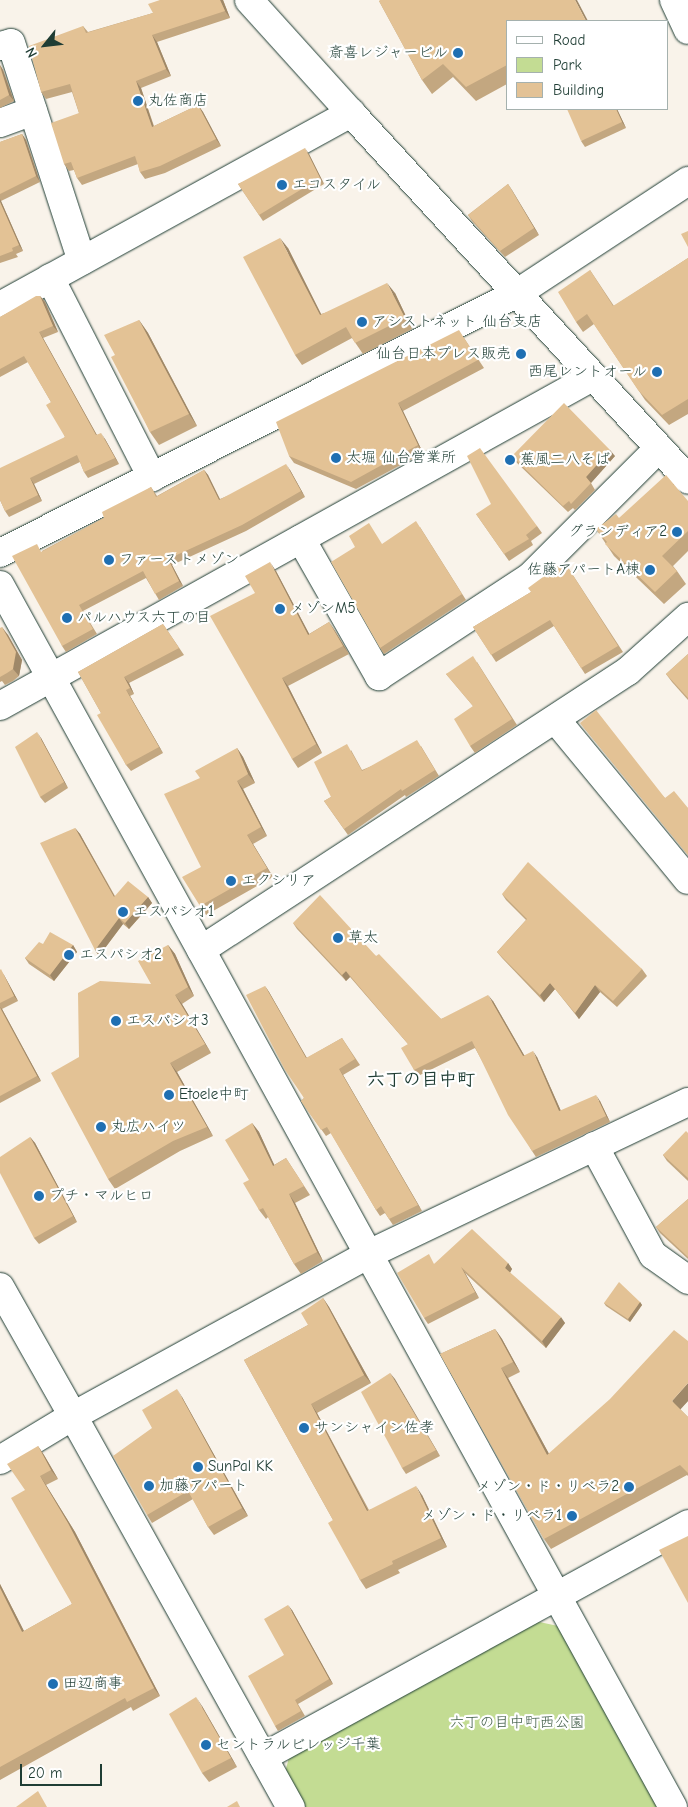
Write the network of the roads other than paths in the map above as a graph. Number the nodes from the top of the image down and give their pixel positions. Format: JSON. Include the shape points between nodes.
{"nodes":[{"id":1,"x":249,"y":0,"type":"edge"},
{"id":2,"x":674,"y":0,"type":"edge"},
{"id":3,"x":688,"y":30,"type":"edge"},
{"id":4,"x":0,"y":46,"type":"edge"},
{"id":5,"x":33,"y":111,"type":"junction"},
{"id":6,"x":351,"y":113,"type":"junction"},
{"id":7,"x":0,"y":123,"type":"edge"},
{"id":8,"x":688,"y":181,"type":"edge"},
{"id":9,"x":82,"y":261,"type":"junction"},
{"id":10,"x":50,"y":278,"type":"junction"},
{"id":11,"x":516,"y":294,"type":"junction"},
{"id":12,"x":0,"y":306,"type":"edge"},
{"id":13,"x":592,"y":377,"type":"junction"},
{"id":14,"x":659,"y":448,"type":"junction"},
{"id":15,"x":152,"y":477,"type":"junction"},
{"id":16,"x":688,"y":479,"type":"edge"},
{"id":17,"x":301,"y":539,"type":"junction"},
{"id":18,"x":0,"y":553,"type":"edge"},
{"id":19,"x":0,"y":585,"type":"edge"},
{"id":20,"x":688,"y":617,"type":"edge"},
{"id":21,"x":52,"y":678,"type":"junction"},
{"id":22,"x":0,"y":706,"type":"edge"},
{"id":23,"x":556,"y":720,"type":"junction"},
{"id":24,"x":688,"y":880,"type":"edge"},
{"id":25,"x":201,"y":950,"type":"junction"},
{"id":26,"x":688,"y":1102,"type":"edge"},
{"id":27,"x":594,"y":1146,"type":"junction"},
{"id":28,"x":369,"y":1254,"type":"junction"},
{"id":29,"x":688,"y":1280,"type":"edge"},
{"id":30,"x":0,"y":1287,"type":"edge"},
{"id":31,"x":73,"y":1416,"type":"junction"},
{"id":32,"x":0,"y":1460,"type":"edge"},
{"id":33,"x":688,"y":1524,"type":"edge"},
{"id":34,"x":557,"y":1596,"type":"junction"},
{"id":35,"x":263,"y":1757,"type":"junction"},
{"id":36,"x":291,"y":1807,"type":"edge"},
{"id":37,"x":673,"y":1807,"type":"edge"}],
"edges":[{"from":1,"to":6,"type":"street"},
{"from":2,"to":3,"type":"street"},
{"from":4,"to":5,"type":"street","via":[[12,43]]},
{"from":5,"to":7,"type":"street"},
{"from":5,"to":9,"type":"street"},
{"from":6,"to":9,"type":"street"},
{"from":6,"to":11,"type":"street"},
{"from":8,"to":11,"type":"street"},
{"from":9,"to":10,"type":"street"},
{"from":10,"to":12,"type":"street"},
{"from":10,"to":15,"type":"street"},
{"from":11,"to":13,"type":"street"},
{"from":11,"to":15,"type":"street"},
{"from":13,"to":14,"type":"street"},
{"from":13,"to":17,"type":"street"},
{"from":14,"to":16,"type":"street"},
{"from":14,"to":17,"type":"street","via":[[531,576],[379,676]]},
{"from":15,"to":18,"type":"street"},
{"from":17,"to":21,"type":"street"},
{"from":19,"to":21,"type":"street"},
{"from":20,"to":23,"type":"street","via":[[628,671]]},
{"from":21,"to":22,"type":"street"},
{"from":21,"to":25,"type":"street"},
{"from":23,"to":24,"type":"street"},
{"from":23,"to":25,"type":"street"},
{"from":25,"to":28,"type":"street"},
{"from":26,"to":27,"type":"street"},
{"from":27,"to":28,"type":"street"},
{"from":27,"to":29,"type":"street","via":[[653,1255]]},
{"from":28,"to":31,"type":"street"},
{"from":28,"to":34,"type":"street"},
{"from":30,"to":31,"type":"street"},
{"from":31,"to":32,"type":"street"},
{"from":31,"to":35,"type":"street"},
{"from":33,"to":34,"type":"street"},
{"from":34,"to":35,"type":"street"},
{"from":34,"to":37,"type":"street"},
{"from":35,"to":36,"type":"street"}]}
